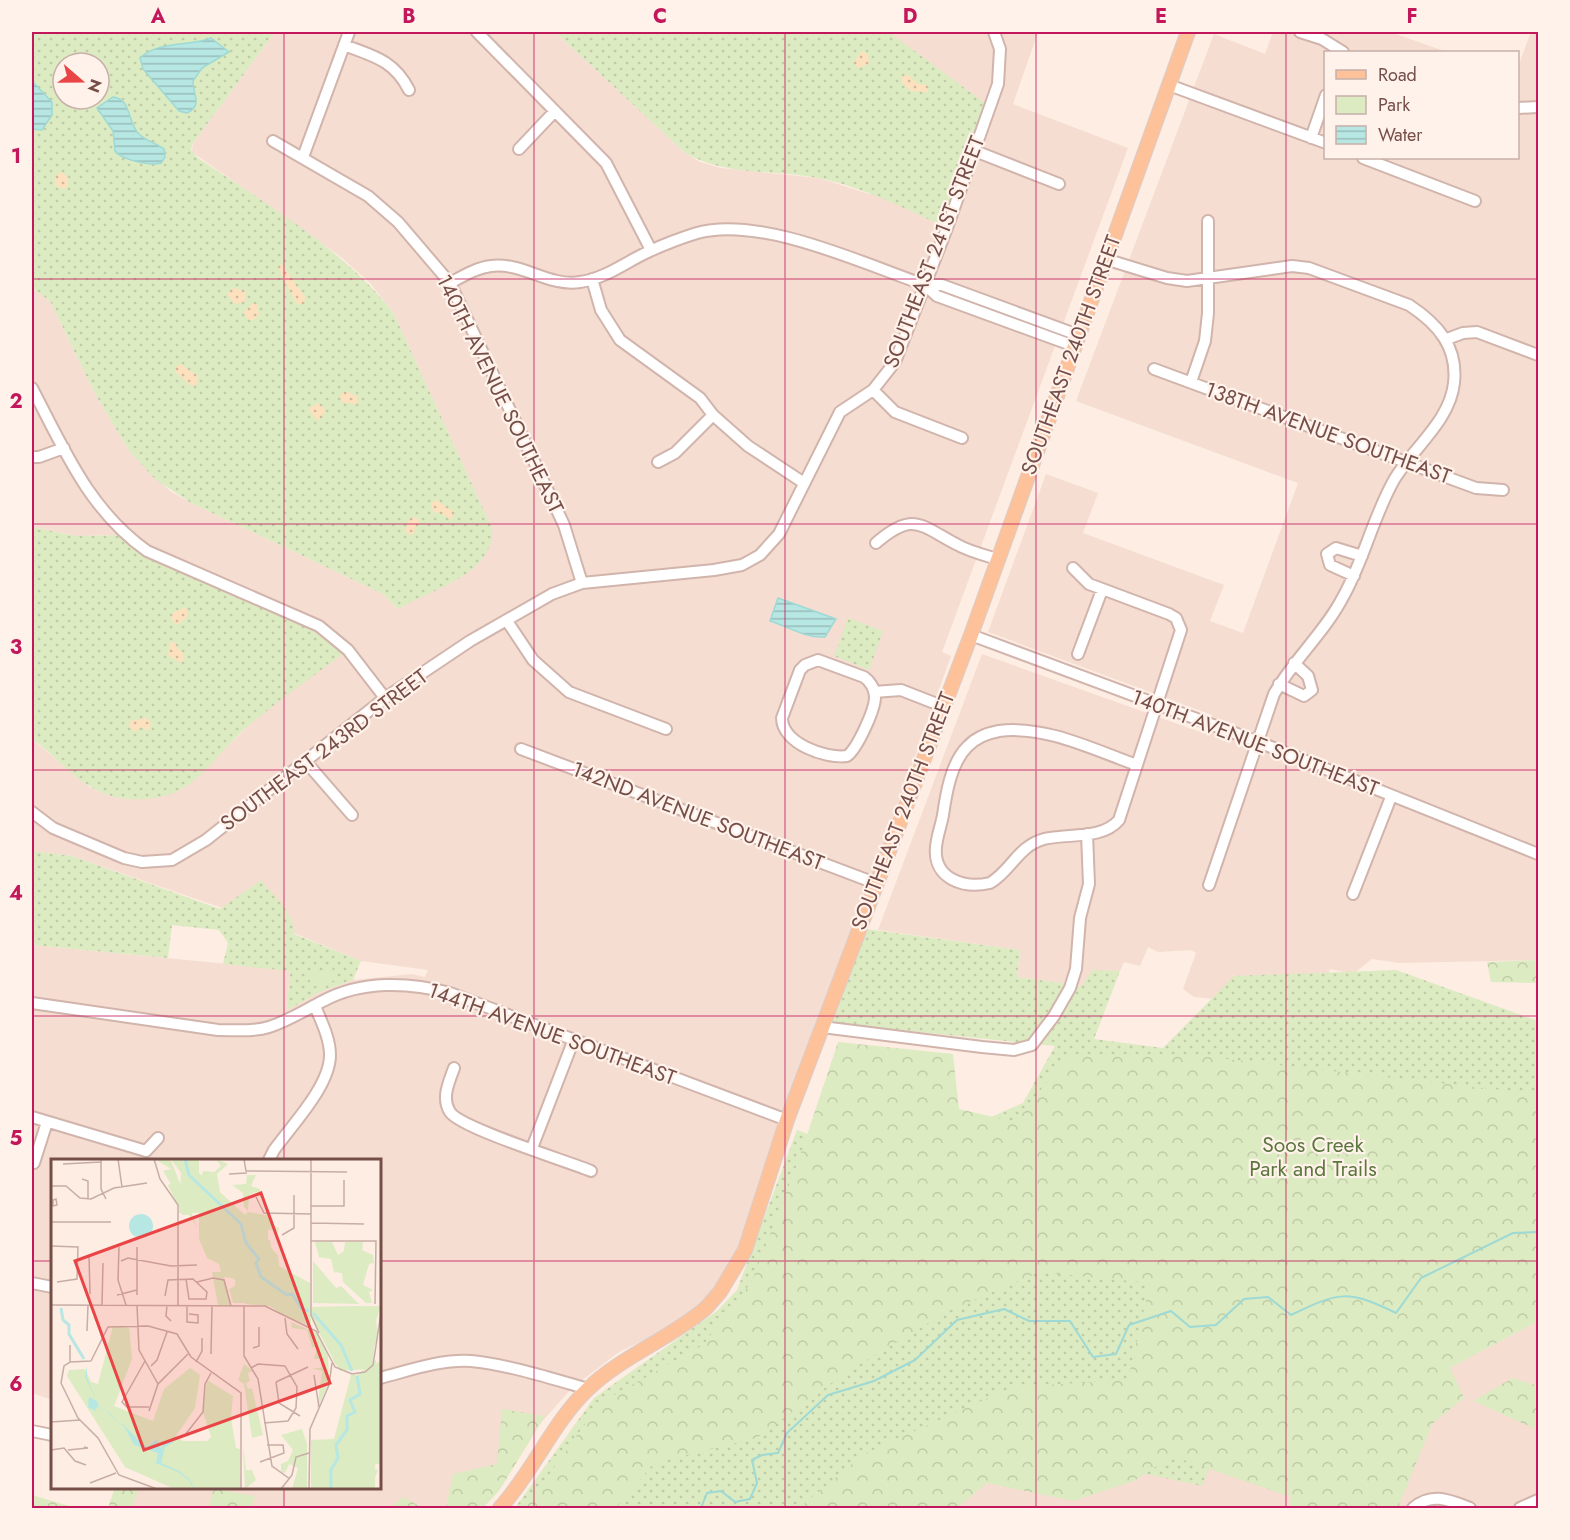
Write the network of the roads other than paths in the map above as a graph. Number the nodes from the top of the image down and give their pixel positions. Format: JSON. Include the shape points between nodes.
{"nodes":[{"id":1,"x":349,"y":32,"type":"edge"},
{"id":2,"x":477,"y":32,"type":"edge"},
{"id":3,"x":994,"y":32,"type":"edge"},
{"id":4,"x":1188,"y":32,"type":"edge"},
{"id":5,"x":1300,"y":32,"type":"edge"},
{"id":6,"x":344,"y":45,"type":"junction"},
{"id":7,"x":1341,"y":51,"type":"edge"},
{"id":8,"x":1169,"y":85,"type":"junction"},
{"id":9,"x":409,"y":90,"type":"dead end"},
{"id":10,"x":1324,"y":101,"type":"edge"},
{"id":11,"x":1539,"y":107,"type":"edge"},
{"id":12,"x":1519,"y":108,"type":"edge"},
{"id":13,"x":555,"y":111,"type":"junction"},
{"id":14,"x":1311,"y":138,"type":"junction"},
{"id":15,"x":273,"y":141,"type":"dead end"},
{"id":16,"x":1324,"y":142,"type":"edge"},
{"id":17,"x":519,"y":149,"type":"dead end"},
{"id":18,"x":975,"y":152,"type":"junction"},
{"id":19,"x":303,"y":157,"type":"junction"},
{"id":20,"x":1366,"y":159,"type":"edge"},
{"id":21,"x":1059,"y":184,"type":"dead end"},
{"id":22,"x":1475,"y":201,"type":"dead end"},
{"id":23,"x":1208,"y":220,"type":"dead end"},
{"id":24,"x":651,"y":250,"type":"junction"},
{"id":25,"x":1105,"y":260,"type":"junction"},
{"id":26,"x":592,"y":279,"type":"junction"},
{"id":27,"x":1208,"y":280,"type":"junction"},
{"id":28,"x":450,"y":283,"type":"junction"},
{"id":29,"x":925,"y":285,"type":"junction"},
{"id":30,"x":1447,"y":339,"type":"junction"},
{"id":31,"x":1076,"y":340,"type":"junction"},
{"id":32,"x":1539,"y":355,"type":"edge"},
{"id":33,"x":1154,"y":369,"type":"dead end"},
{"id":34,"x":1191,"y":382,"type":"junction"},
{"id":35,"x":32,"y":388,"type":"edge"},
{"id":36,"x":873,"y":390,"type":"junction"},
{"id":37,"x":713,"y":415,"type":"junction"},
{"id":38,"x":962,"y":438,"type":"dead end"},
{"id":39,"x":64,"y":448,"type":"junction"},
{"id":40,"x":32,"y":457,"type":"edge"},
{"id":41,"x":1407,"y":461,"type":"junction"},
{"id":42,"x":657,"y":462,"type":"dead end"},
{"id":43,"x":804,"y":483,"type":"junction"},
{"id":44,"x":1503,"y":490,"type":"dead end"},
{"id":45,"x":876,"y":543,"type":"dead end"},
{"id":46,"x":1362,"y":556,"type":"junction"},
{"id":47,"x":997,"y":559,"type":"junction"},
{"id":48,"x":1073,"y":568,"type":"dead end"},
{"id":49,"x":1354,"y":576,"type":"junction"},
{"id":50,"x":582,"y":582,"type":"junction"},
{"id":51,"x":1102,"y":590,"type":"junction"},
{"id":52,"x":507,"y":621,"type":"junction"},
{"id":53,"x":970,"y":635,"type":"junction"},
{"id":54,"x":1078,"y":654,"type":"dead end"},
{"id":55,"x":1294,"y":663,"type":"junction"},
{"id":56,"x":1279,"y":684,"type":"junction"},
{"id":57,"x":874,"y":692,"type":"junction"},
{"id":58,"x":385,"y":698,"type":"junction"},
{"id":59,"x":1155,"y":703,"type":"junction"},
{"id":60,"x":942,"y":706,"type":"junction"},
{"id":61,"x":666,"y":729,"type":"dead end"},
{"id":62,"x":1256,"y":741,"type":"junction"},
{"id":63,"x":521,"y":749,"type":"dead end"},
{"id":64,"x":306,"y":762,"type":"junction"},
{"id":65,"x":1137,"y":765,"type":"junction"},
{"id":66,"x":1391,"y":797,"type":"junction"},
{"id":67,"x":32,"y":812,"type":"edge"},
{"id":68,"x":352,"y":815,"type":"dead end"},
{"id":69,"x":1087,"y":834,"type":"junction"},
{"id":70,"x":1539,"y":854,"type":"edge"},
{"id":71,"x":875,"y":883,"type":"junction"},
{"id":72,"x":1209,"y":885,"type":"dead end"},
{"id":73,"x":1353,"y":894,"type":"dead end"},
{"id":74,"x":32,"y":1003,"type":"edge"},
{"id":75,"x":315,"y":1006,"type":"junction"},
{"id":76,"x":822,"y":1026,"type":"junction"},
{"id":77,"x":574,"y":1039,"type":"junction"},
{"id":78,"x":454,"y":1068,"type":"dead end"},
{"id":79,"x":32,"y":1117,"type":"edge"},
{"id":80,"x":787,"y":1120,"type":"junction"},
{"id":81,"x":47,"y":1122,"type":"junction"},
{"id":82,"x":158,"y":1138,"type":"dead end"},
{"id":83,"x":532,"y":1148,"type":"junction"},
{"id":84,"x":148,"y":1156,"type":"edge"},
{"id":85,"x":270,"y":1159,"type":"edge"},
{"id":86,"x":34,"y":1164,"type":"dead end"},
{"id":87,"x":591,"y":1171,"type":"dead end"},
{"id":88,"x":32,"y":1283,"type":"edge"},
{"id":89,"x":51,"y":1287,"type":"edge"},
{"id":90,"x":381,"y":1378,"type":"edge"},
{"id":91,"x":588,"y":1389,"type":"junction"},
{"id":92,"x":32,"y":1431,"type":"edge"},
{"id":93,"x":51,"y":1435,"type":"edge"},
{"id":94,"x":1539,"y":1500,"type":"edge"},
{"id":95,"x":500,"y":1509,"type":"edge"},
{"id":96,"x":1413,"y":1509,"type":"edge"},
{"id":97,"x":1470,"y":1509,"type":"edge"},
{"id":98,"x":1520,"y":1509,"type":"edge"}],
"edges":[{"from":1,"to":6,"type":"street"},
{"from":2,"to":13,"type":"street"},
{"from":3,"to":18,"type":"street","name":"SOUTHEAST 241ST STREET","via":[[1000,49],[998,84]]},
{"from":4,"to":8,"type":"main road","name":"SOUTHEAST 240TH STREET"},
{"from":5,"to":7,"type":"street"},
{"from":6,"to":9,"type":"street","via":[[393,65]]},
{"from":6,"to":19,"type":"street"},
{"from":8,"to":14,"type":"street"},
{"from":8,"to":25,"type":"main road","name":"SOUTHEAST 240TH STREET"},
{"from":10,"to":14,"type":"street"},
{"from":11,"to":12,"type":"street"},
{"from":13,"to":17,"type":"street"},
{"from":13,"to":24,"type":"street","via":[[606,163]]},
{"from":14,"to":16,"type":"street"},
{"from":15,"to":19,"type":"street","name":"140TH AVENUE SOUTHEAST"},
{"from":18,"to":21,"type":"street"},
{"from":18,"to":29,"type":"street","name":"SOUTHEAST 241ST STREET"},
{"from":19,"to":28,"type":"street","name":"140TH AVENUE SOUTHEAST","via":[[368,196],[398,222]]},
{"from":20,"to":22,"type":"street"},
{"from":23,"to":27,"type":"street"},
{"from":24,"to":26,"type":"street"},
{"from":24,"to":29,"type":"street","via":[[699,232],[745,230],[813,246]]},
{"from":25,"to":27,"type":"street","via":[[1167,278]]},
{"from":25,"to":31,"type":"main road","name":"SOUTHEAST 240TH STREET"},
{"from":26,"to":28,"type":"street","via":[[563,283],[520,268],[492,266]]},
{"from":26,"to":37,"type":"street","via":[[601,310],[620,340],[700,398]]},
{"from":27,"to":30,"type":"street","via":[[1276,268],[1309,268],[1409,305],[1436,325]]},
{"from":27,"to":34,"type":"street","via":[[1205,341]]},
{"from":28,"to":50,"type":"street","name":"140TH AVENUE SOUTHEAST","via":[[564,525]]},
{"from":29,"to":31,"type":"street","via":[[942,285]]},
{"from":29,"to":36,"type":"street","name":"SOUTHEAST 241ST STREET","via":[[895,362]]},
{"from":30,"to":32,"type":"street","via":[[1477,332]]},
{"from":30,"to":41,"type":"street","via":[[1454,382],[1450,401]]},
{"from":31,"to":47,"type":"main road","name":"SOUTHEAST 240TH STREET"},
{"from":33,"to":34,"type":"street","name":"138TH AVENUE SOUTHEAST"},
{"from":34,"to":41,"type":"street","name":"138TH AVENUE SOUTHEAST"},
{"from":35,"to":39,"type":"street"},
{"from":36,"to":38,"type":"street","via":[[895,412]]},
{"from":36,"to":43,"type":"street","name":"SOUTHEAST 241ST STREET","via":[[840,412]]},
{"from":37,"to":42,"type":"street","via":[[675,453]]},
{"from":37,"to":43,"type":"street","via":[[769,462]]},
{"from":39,"to":40,"type":"street"},
{"from":39,"to":58,"type":"street","via":[[103,514],[124,534],[147,551],[319,626],[348,650]]},
{"from":41,"to":44,"type":"street","name":"138TH AVENUE SOUTHEAST","via":[[1476,488]]},
{"from":41,"to":46,"type":"street","via":[[1380,508]]},
{"from":43,"to":50,"type":"street","name":"SOUTHEAST 241ST STREET","via":[[772,543],[742,565]]},
{"from":45,"to":47,"type":"street","via":[[898,527],[924,525],[957,545]]},
{"from":46,"to":49,"type":"street"},
{"from":46,"to":49,"type":"street","via":[[1336,548],[1327,554],[1330,565]]},
{"from":47,"to":53,"type":"main road","name":"SOUTHEAST 240TH STREET"},
{"from":48,"to":51,"type":"street","via":[[1089,585]]},
{"from":49,"to":55,"type":"street","via":[[1332,615]]},
{"from":50,"to":52,"type":"street","name":"SOUTHEAST 243RD STREET","via":[[552,594]]},
{"from":51,"to":54,"type":"street"},
{"from":51,"to":59,"type":"street","via":[[1168,614],[1179,624],[1180,636]]},
{"from":52,"to":58,"type":"street","name":"SOUTHEAST 243RD STREET"},
{"from":52,"to":61,"type":"street","via":[[533,660],[569,692]]},
{"from":53,"to":59,"type":"street","name":"140TH AVENUE SOUTHEAST"},
{"from":53,"to":60,"type":"main road","name":"SOUTHEAST 240TH STREET"},
{"from":55,"to":56,"type":"street"},
{"from":55,"to":56,"type":"street","via":[[1308,676],[1312,690],[1304,696]]},
{"from":56,"to":62,"type":"street"},
{"from":57,"to":57,"type":"street","via":[[874,703],[858,745],[847,756],[833,757],[795,742],[785,732],[782,718],[801,670],[812,662],[825,662],[864,677]]},
{"from":57,"to":60,"type":"street","via":[[902,690]]},
{"from":58,"to":64,"type":"street","name":"SOUTHEAST 243RD STREET"},
{"from":59,"to":62,"type":"street","name":"140TH AVENUE SOUTHEAST"},
{"from":59,"to":65,"type":"street"},
{"from":60,"to":71,"type":"main road","name":"SOUTHEAST 240TH STREET"},
{"from":62,"to":66,"type":"street","name":"140TH AVENUE SOUTHEAST"},
{"from":62,"to":72,"type":"street"},
{"from":63,"to":71,"type":"street","name":"142ND AVENUE SOUTHEAST"},
{"from":64,"to":67,"type":"street","name":"SOUTHEAST 243RD STREET","via":[[190,852],[172,860],[124,858],[52,828]]},
{"from":64,"to":68,"type":"street"},
{"from":65,"to":69,"type":"street","via":[[1119,820],[1104,832]]},
{"from":65,"to":69,"type":"street","via":[[1034,732],[998,732],[974,741],[959,759],[945,796],[937,861],[944,873],[962,885],[990,884],[1029,845]]},
{"from":66,"to":70,"type":"street","name":"140TH AVENUE SOUTHEAST"},
{"from":66,"to":73,"type":"street"},
{"from":69,"to":76,"type":"street","via":[[1089,884],[1080,918],[1076,969],[1070,988],[1032,1045],[1014,1050]]},
{"from":71,"to":76,"type":"main road","name":"SOUTHEAST 240TH STREET"},
{"from":74,"to":75,"type":"street","name":"144TH AVENUE SOUTHEAST","via":[[218,1030],[267,1028]]},
{"from":75,"to":77,"type":"street","name":"144TH AVENUE SOUTHEAST","via":[[340,994],[370,987],[422,986]]},
{"from":75,"to":85,"type":"street","via":[[328,1039],[328,1070]]},
{"from":76,"to":80,"type":"main road","name":"SOUTHEAST 240TH STREET"},
{"from":77,"to":80,"type":"street","name":"144TH AVENUE SOUTHEAST"},
{"from":77,"to":83,"type":"street"},
{"from":78,"to":83,"type":"street","via":[[446,1097],[454,1118]]},
{"from":79,"to":81,"type":"street"},
{"from":80,"to":91,"type":"main road","name":"SOUTHEAST 240TH STREET","via":[[745,1250],[720,1292],[692,1320]]},
{"from":81,"to":84,"type":"street"},
{"from":81,"to":86,"type":"street"},
{"from":82,"to":84,"type":"street"},
{"from":83,"to":87,"type":"street"},
{"from":88,"to":89,"type":"street"},
{"from":90,"to":91,"type":"street","via":[[441,1363],[471,1361]]},
{"from":91,"to":95,"type":"main road","name":"SOUTHEAST 240TH STREET"},
{"from":92,"to":93,"type":"street"},
{"from":94,"to":98,"type":"street"},
{"from":96,"to":97,"type":"street","via":[[1436,1497]]}]}
